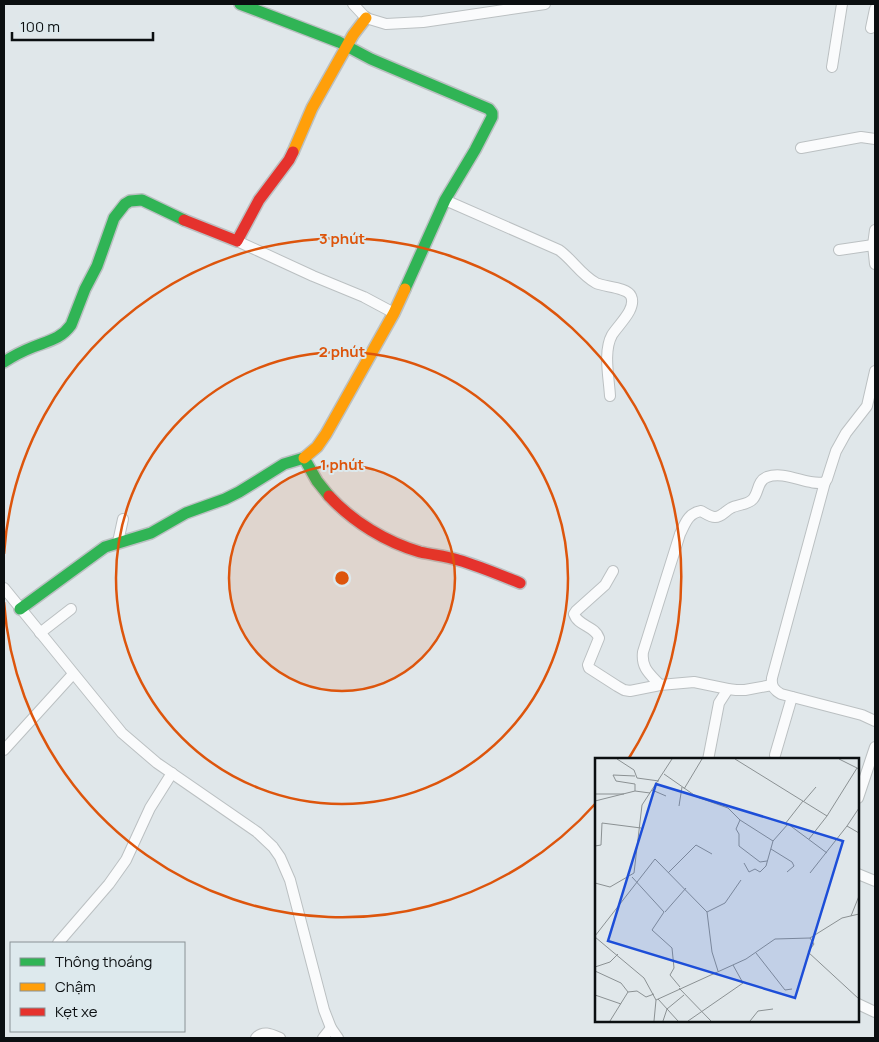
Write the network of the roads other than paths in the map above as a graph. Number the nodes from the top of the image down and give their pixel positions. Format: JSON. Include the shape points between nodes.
{"nodes":[{"id":1,"x":240,"y":4,"type":"edge"},
{"id":2,"x":353,"y":4,"type":"edge"},
{"id":3,"x":546,"y":4,"type":"edge"},
{"id":4,"x":842,"y":4,"type":"edge"},
{"id":5,"x":875,"y":10,"type":"edge"},
{"id":6,"x":366,"y":18,"type":"junction"},
{"id":7,"x":871,"y":28,"type":"dead end"},
{"id":8,"x":347,"y":46,"type":"junction"},
{"id":9,"x":832,"y":67,"type":"dead end"},
{"id":10,"x":875,"y":138,"type":"edge"},
{"id":11,"x":801,"y":148,"type":"dead end"},
{"id":12,"x":445,"y":200,"type":"junction"},
{"id":13,"x":875,"y":230,"type":"edge"},
{"id":14,"x":237,"y":241,"type":"junction"},
{"id":15,"x":873,"y":245,"type":"junction"},
{"id":16,"x":839,"y":250,"type":"dead end"},
{"id":17,"x":875,"y":264,"type":"edge"},
{"id":18,"x":394,"y":313,"type":"junction"},
{"id":19,"x":4,"y":362,"type":"edge"},
{"id":20,"x":875,"y":371,"type":"edge"},
{"id":21,"x":610,"y":396,"type":"dead end"},
{"id":22,"x":304,"y":458,"type":"junction"},
{"id":23,"x":824,"y":482,"type":"junction"},
{"id":24,"x":123,"y":519,"type":"dead end"},
{"id":25,"x":118,"y":542,"type":"junction"},
{"id":26,"x":613,"y":571,"type":"dead end"},
{"id":27,"x":520,"y":583,"type":"dead end"},
{"id":28,"x":4,"y":588,"type":"edge"},
{"id":29,"x":20,"y":609,"type":"junction"},
{"id":30,"x":71,"y":610,"type":"dead end"},
{"id":31,"x":40,"y":633,"type":"junction"},
{"id":32,"x":74,"y":674,"type":"junction"},
{"id":33,"x":660,"y":685,"type":"junction"},
{"id":34,"x":772,"y":685,"type":"junction"},
{"id":35,"x":728,"y":690,"type":"junction"},
{"id":36,"x":792,"y":697,"type":"junction"},
{"id":37,"x":875,"y":721,"type":"edge"},
{"id":38,"x":875,"y":747,"type":"edge"},
{"id":39,"x":4,"y":750,"type":"edge"},
{"id":40,"x":775,"y":755,"type":"dead end"},
{"id":41,"x":708,"y":758,"type":"edge"},
{"id":42,"x":172,"y":773,"type":"junction"},
{"id":43,"x":859,"y":795,"type":"edge"},
{"id":44,"x":859,"y":874,"type":"edge"},
{"id":45,"x":875,"y":881,"type":"edge"},
{"id":46,"x":59,"y":942,"type":"edge"},
{"id":47,"x":859,"y":1004,"type":"edge"},
{"id":48,"x":875,"y":1012,"type":"edge"},
{"id":49,"x":331,"y":1028,"type":"junction"},
{"id":50,"x":256,"y":1038,"type":"edge"},
{"id":51,"x":280,"y":1038,"type":"edge"},
{"id":52,"x":323,"y":1038,"type":"edge"},
{"id":53,"x":338,"y":1038,"type":"edge"}],
"edges":[{"from":1,"to":8,"type":"street"},
{"from":2,"to":6,"type":"street"},
{"from":3,"to":6,"type":"street","via":[[423,22],[386,24]]},
{"from":4,"to":9,"type":"street"},
{"from":5,"to":7,"type":"street"},
{"from":6,"to":8,"type":"street"},
{"from":8,"to":12,"type":"street","via":[[492,113],[475,150]]},
{"from":8,"to":14,"type":"street","via":[[312,108],[289,160],[260,200]]},
{"from":10,"to":11,"type":"street","via":[[861,137]]},
{"from":12,"to":18,"type":"street"},
{"from":12,"to":21,"type":"street","via":[[559,250],[596,283],[631,295],[631,309],[608,343]]},
{"from":13,"to":15,"type":"street"},
{"from":14,"to":18,"type":"street"},
{"from":14,"to":19,"type":"street","via":[[142,200],[124,204],[114,218],[68,330],[60,337],[28,348]]},
{"from":15,"to":16,"type":"street"},
{"from":15,"to":17,"type":"street"},
{"from":18,"to":22,"type":"street","via":[[326,434]]},
{"from":20,"to":23,"type":"street","via":[[867,406],[846,432]]},
{"from":22,"to":25,"type":"street","via":[[286,462],[232,496],[184,514],[152,533]]},
{"from":22,"to":27,"type":"street","via":[[328,495],[378,534],[406,548],[460,560]]},
{"from":23,"to":33,"type":"street","via":[[771,476],[763,479],[750,502],[734,506],[717,517],[701,511],[692,513],[680,534],[643,652],[644,667]]},
{"from":23,"to":34,"type":"street"},
{"from":24,"to":25,"type":"street"},
{"from":25,"to":29,"type":"street","via":[[100,550]]},
{"from":26,"to":33,"type":"street","via":[[605,585],[574,614],[599,638],[588,666],[630,692]]},
{"from":28,"to":29,"type":"street"},
{"from":29,"to":31,"type":"street"},
{"from":30,"to":31,"type":"street"},
{"from":31,"to":32,"type":"street"},
{"from":32,"to":39,"type":"street"},
{"from":32,"to":42,"type":"street","via":[[122,733]]},
{"from":33,"to":35,"type":"street","via":[[694,682]]},
{"from":34,"to":35,"type":"street"},
{"from":34,"to":36,"type":"street","via":[[777,692]]},
{"from":35,"to":41,"type":"street","via":[[720,704]]},
{"from":36,"to":37,"type":"street"},
{"from":36,"to":40,"type":"street"},
{"from":38,"to":43,"type":"street"},
{"from":42,"to":46,"type":"street","via":[[150,808],[126,860]]},
{"from":42,"to":49,"type":"street","via":[[256,832],[280,857],[290,880]]},
{"from":44,"to":45,"type":"street"},
{"from":47,"to":48,"type":"street"},
{"from":49,"to":52,"type":"street"},
{"from":49,"to":53,"type":"street"},
{"from":50,"to":51,"type":"street","via":[[265,1033]]}]}
